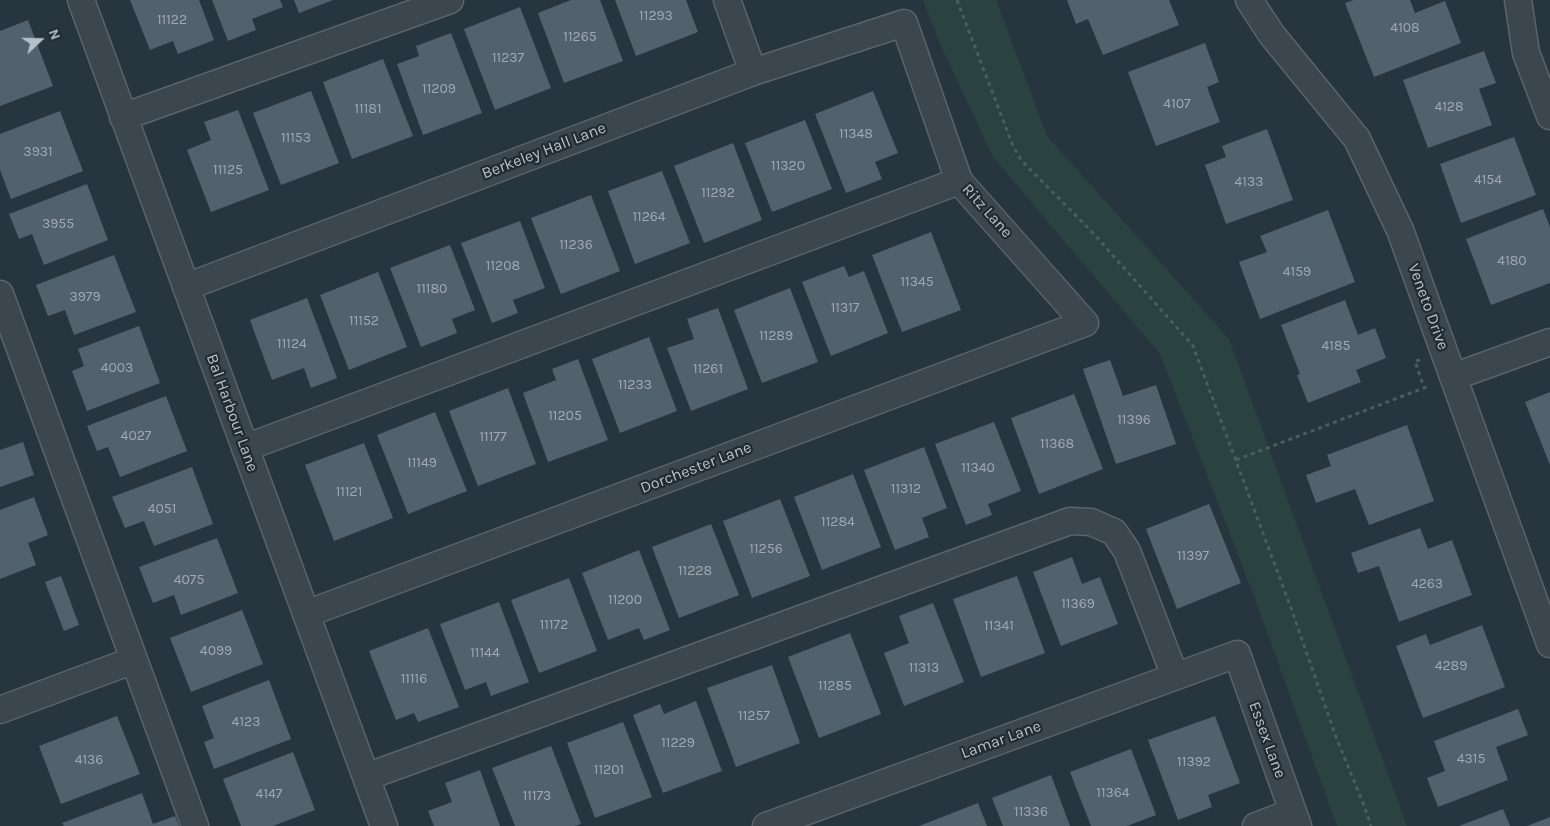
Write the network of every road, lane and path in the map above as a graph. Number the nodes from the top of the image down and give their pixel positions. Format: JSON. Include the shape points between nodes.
{"nodes":[{"id":1,"x":81,"y":0,"type":"edge"},
{"id":2,"x":450,"y":0,"type":"edge"},
{"id":3,"x":727,"y":0,"type":"edge"},
{"id":4,"x":957,"y":0,"type":"edge"},
{"id":5,"x":1249,"y":0,"type":"edge"},
{"id":6,"x":1518,"y":0,"type":"edge"},
{"id":7,"x":904,"y":23,"type":"joint"},
{"id":8,"x":754,"y":72,"type":"junction"},
{"id":9,"x":1550,"y":116,"type":"edge"},
{"id":10,"x":124,"y":117,"type":"junction"},
{"id":11,"x":959,"y":181,"type":"junction"},
{"id":12,"x":186,"y":287,"type":"junction"},
{"id":13,"x":0,"y":294,"type":"edge"},
{"id":14,"x":1085,"y":322,"type":"joint"},
{"id":15,"x":1550,"y":342,"type":"edge"},
{"id":16,"x":1454,"y":377,"type":"junction"},
{"id":17,"x":245,"y":448,"type":"junction"},
{"id":18,"x":1236,"y":460,"type":"junction"},
{"id":19,"x":306,"y":614,"type":"junction"},
{"id":20,"x":1550,"y":644,"type":"edge"},
{"id":21,"x":1237,"y":654,"type":"joint"},
{"id":22,"x":134,"y":660,"type":"junction"},
{"id":23,"x":1175,"y":676,"type":"junction"},
{"id":24,"x":0,"y":710,"type":"edge"},
{"id":25,"x":366,"y":777,"type":"junction"},
{"id":26,"x":1296,"y":819,"type":"edge"},
{"id":27,"x":195,"y":826,"type":"edge"},
{"id":28,"x":384,"y":826,"type":"edge"},
{"id":29,"x":766,"y":826,"type":"edge"},
{"id":30,"x":1256,"y":826,"type":"edge"},
{"id":31,"x":1371,"y":826,"type":"edge"}],
"edges":[{"from":1,"to":10,"type":"street","name":"Bal Harbour Lane"},
{"from":2,"to":10,"type":"street"},
{"from":3,"to":8,"type":"street"},
{"from":4,"to":18,"type":"path","via":[[1021,160],[1094,234],[1193,346]]},
{"from":5,"to":16,"type":"street","name":"Veneto Drive","via":[[1272,35],[1357,139],[1400,230]]},
{"from":6,"to":9,"type":"street","via":[[1526,53]]},
{"from":7,"to":8,"type":"street","name":"Berkeley Hall Lane"},
{"from":7,"to":11,"type":"street","name":"Ritz Lane"},
{"from":8,"to":12,"type":"street","name":"Berkeley Hall Lane"},
{"from":10,"to":12,"type":"street","name":"Bal Harbour Lane"},
{"from":11,"to":14,"type":"street","name":"Ritz Lane"},
{"from":11,"to":17,"type":"street"},
{"from":12,"to":17,"type":"street","name":"Bal Harbour Lane"},
{"from":13,"to":22,"type":"street"},
{"from":14,"to":19,"type":"street","name":"Dorchester Lane"},
{"from":15,"to":16,"type":"street"},
{"from":16,"to":18,"type":"path"},
{"from":16,"to":20,"type":"street","name":"Veneto Drive"},
{"from":17,"to":19,"type":"street","name":"Bal Harbour Lane"},
{"from":18,"to":31,"type":"path"},
{"from":19,"to":25,"type":"street","name":"Bal Harbour Lane"},
{"from":21,"to":23,"type":"street","name":"Lamar Lane"},
{"from":21,"to":26,"type":"street","name":"Essex Lane"},
{"from":22,"to":24,"type":"street"},
{"from":22,"to":27,"type":"street"},
{"from":23,"to":25,"type":"street","via":[[1127,551],[1114,532],[1091,522],[1070,521]]},
{"from":23,"to":29,"type":"street","name":"Lamar Lane"},
{"from":25,"to":28,"type":"street","name":"Bal Harbour Lane"},
{"from":26,"to":30,"type":"street"}]}
